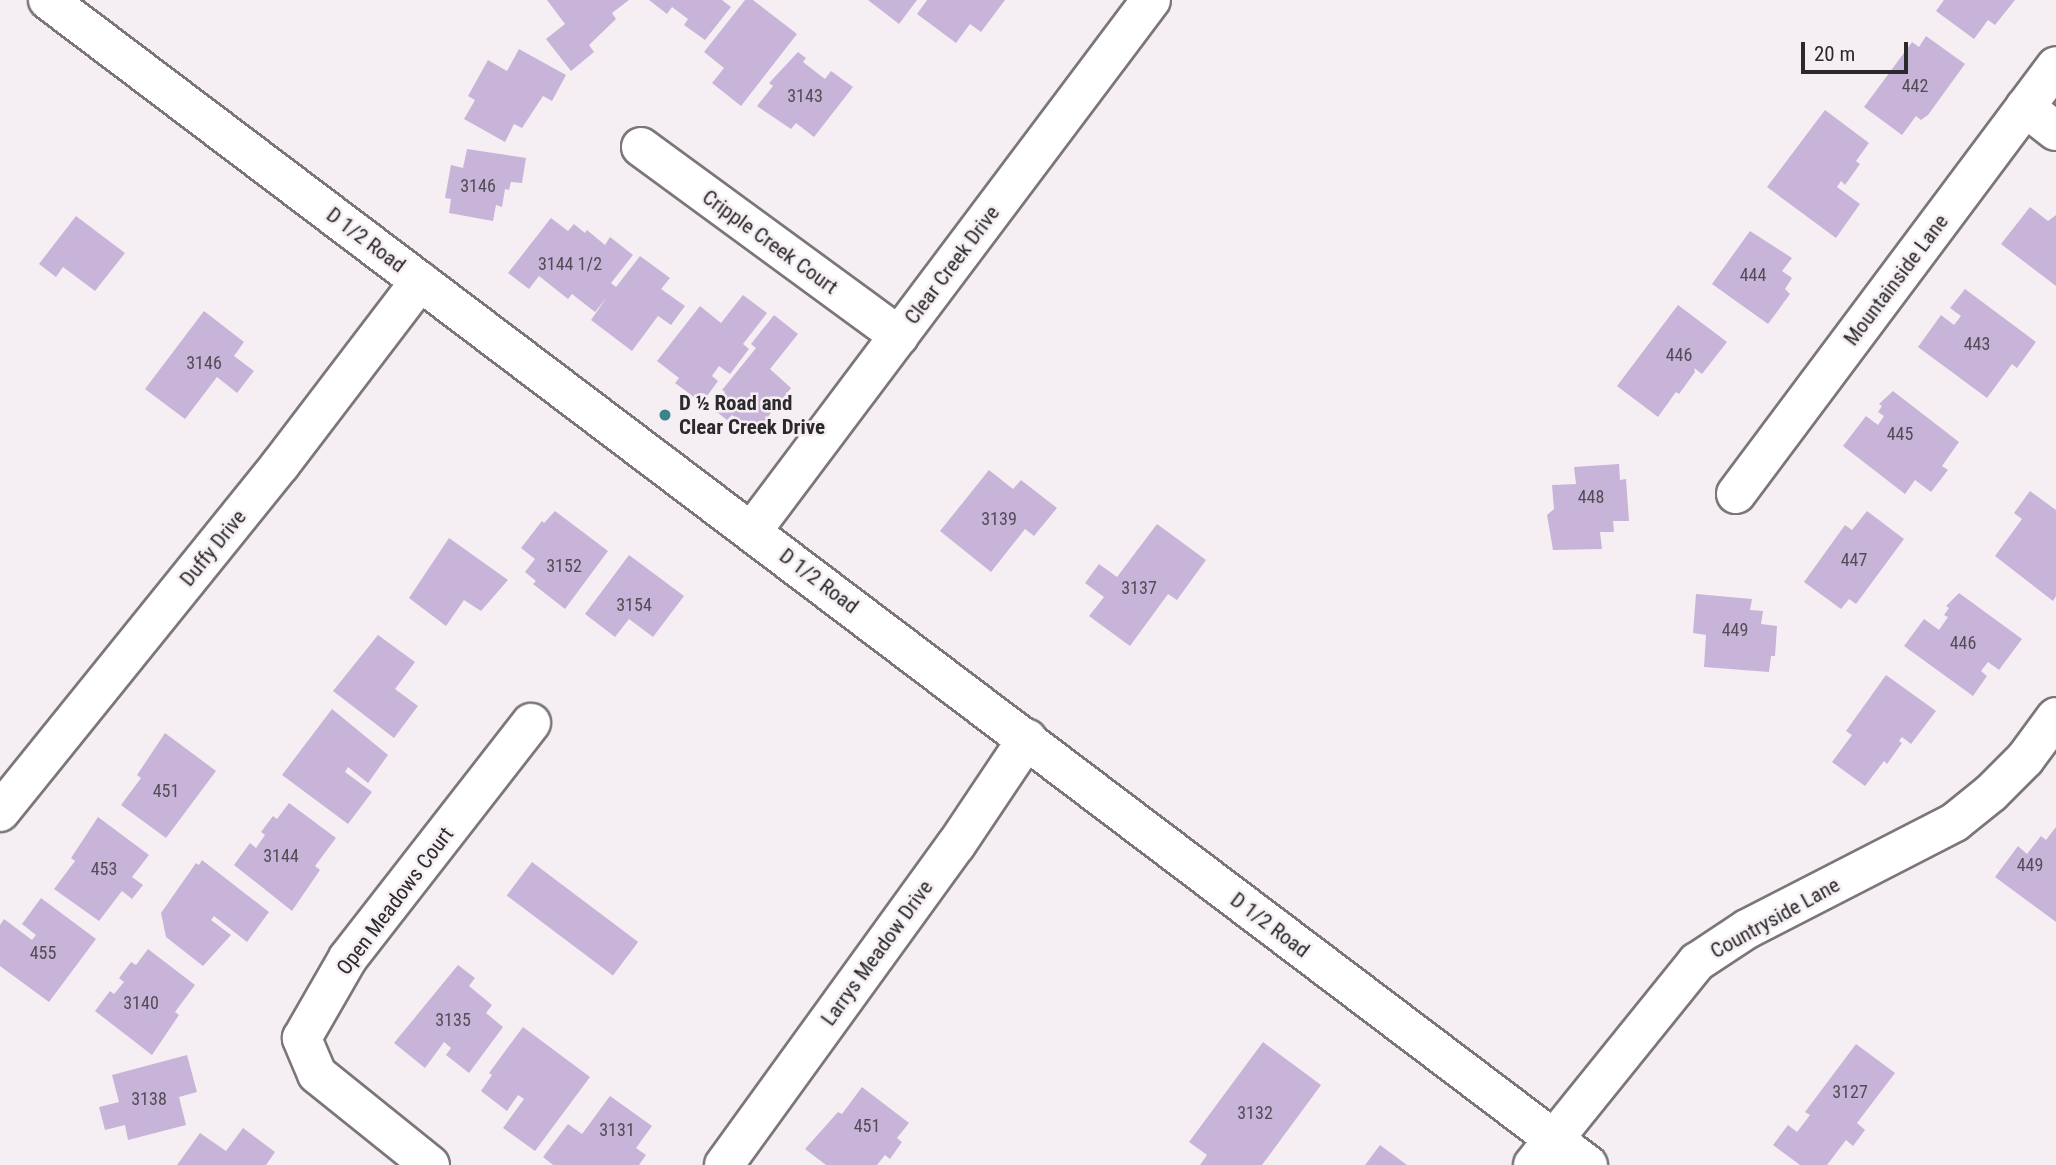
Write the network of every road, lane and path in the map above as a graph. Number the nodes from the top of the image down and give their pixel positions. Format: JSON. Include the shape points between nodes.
{"nodes":[{"id":1,"x":48,"y":0,"type":"edge"},
{"id":2,"x":1148,"y":1,"type":"edge"},
{"id":3,"x":2056,"y":66,"type":"edge"},
{"id":4,"x":2025,"y":107,"type":"junction"},
{"id":5,"x":2056,"y":131,"type":"edge"},
{"id":6,"x":642,"y":147,"type":"dead end"},
{"id":7,"x":420,"y":281,"type":"junction"},
{"id":8,"x":899,"y":336,"type":"junction"},
{"id":9,"x":1736,"y":494,"type":"dead end"},
{"id":10,"x":752,"y":530,"type":"junction"},
{"id":11,"x":2056,"y":717,"type":"edge"},
{"id":12,"x":531,"y":723,"type":"dead end"},
{"id":13,"x":1027,"y":739,"type":"junction"},
{"id":14,"x":0,"y":812,"type":"edge"},
{"id":15,"x":1543,"y":1152,"type":"edge"},
{"id":16,"x":430,"y":1165,"type":"edge"},
{"id":17,"x":724,"y":1165,"type":"edge"},
{"id":18,"x":1588,"y":1165,"type":"edge"}],
"edges":[{"from":1,"to":7,"type":"street","name":"D 1/2 Road"},
{"from":2,"to":8,"type":"street","name":"Clear Creek Drive"},
{"from":3,"to":4,"type":"street","name":"Mountainside Lane"},
{"from":4,"to":5,"type":"street"},
{"from":4,"to":9,"type":"street","name":"Mountainside Lane"},
{"from":6,"to":8,"type":"street","name":"Cripple Creek Court"},
{"from":7,"to":10,"type":"street","name":"D 1/2 Road"},
{"from":7,"to":14,"type":"street","name":"Duffy Drive","via":[[280,465]]},
{"from":8,"to":10,"type":"street","name":"Clear Creek Drive"},
{"from":10,"to":13,"type":"street","name":"D 1/2 Road"},
{"from":11,"to":15,"type":"street","name":"Countryside Lane","via":[[2000,785],[1955,822],[1747,929],[1698,962]]},
{"from":12,"to":16,"type":"street","name":"Open Meadows Court","via":[[348,958],[302,1038],[317,1074]]},
{"from":13,"to":15,"type":"street","name":"D 1/2 Road"},
{"from":13,"to":17,"type":"street","name":"Larrys Meadow Drive","via":[[956,845]]},
{"from":15,"to":18,"type":"street","name":"D 1/2 Road"}]}
